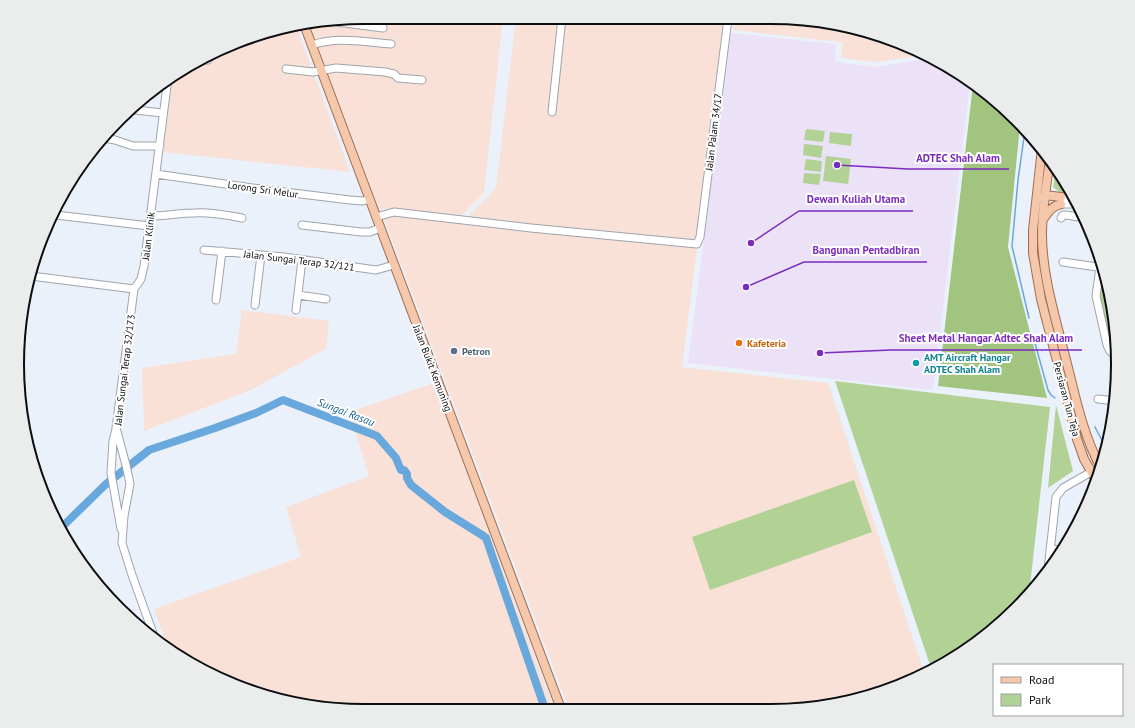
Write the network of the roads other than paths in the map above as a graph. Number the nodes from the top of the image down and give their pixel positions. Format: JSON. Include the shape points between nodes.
{"nodes":[{"id":1,"x":355,"y":24,"type":"edge"},
{"id":2,"x":561,"y":24,"type":"edge"},
{"id":3,"x":727,"y":24,"type":"edge"},
{"id":4,"x":383,"y":28,"type":"dead end"},
{"id":5,"x":306,"y":30,"type":"edge"},
{"id":6,"x":391,"y":44,"type":"dead end"},
{"id":7,"x":312,"y":45,"type":"junction"},
{"id":8,"x":286,"y":69,"type":"dead end"},
{"id":9,"x":321,"y":71,"type":"junction"},
{"id":10,"x":422,"y":80,"type":"dead end"},
{"id":11,"x":167,"y":87,"type":"edge"},
{"id":12,"x":138,"y":110,"type":"edge"},
{"id":13,"x":552,"y":112,"type":"dead end"},
{"id":14,"x":163,"y":113,"type":"junction"},
{"id":15,"x":109,"y":139,"type":"edge"},
{"id":16,"x":160,"y":146,"type":"junction"},
{"id":17,"x":1042,"y":158,"type":"edge"},
{"id":18,"x":1049,"y":168,"type":"edge"},
{"id":19,"x":156,"y":174,"type":"junction"},
{"id":20,"x":1047,"y":179,"type":"junction"},
{"id":21,"x":1042,"y":198,"type":"junction"},
{"id":22,"x":1067,"y":198,"type":"edge"},
{"id":23,"x":370,"y":199,"type":"junction"},
{"id":24,"x":1061,"y":200,"type":"junction"},
{"id":25,"x":1069,"y":202,"type":"edge"},
{"id":26,"x":58,"y":215,"type":"edge"},
{"id":27,"x":150,"y":216,"type":"junction"},
{"id":28,"x":376,"y":217,"type":"junction"},
{"id":29,"x":1077,"y":217,"type":"edge"},
{"id":30,"x":242,"y":218,"type":"dead end"},
{"id":31,"x":1061,"y":218,"type":"dead end"},
{"id":32,"x":1042,"y":220,"type":"junction"},
{"id":33,"x":302,"y":225,"type":"dead end"},
{"id":34,"x":149,"y":226,"type":"junction"},
{"id":35,"x":380,"y":228,"type":"junction"},
{"id":36,"x":204,"y":250,"type":"dead end"},
{"id":37,"x":222,"y":251,"type":"junction"},
{"id":38,"x":261,"y":255,"type":"junction"},
{"id":39,"x":302,"y":260,"type":"junction"},
{"id":40,"x":1063,"y":262,"type":"dead end"},
{"id":41,"x":394,"y":265,"type":"junction"},
{"id":42,"x":1096,"y":265,"type":"edge"},
{"id":43,"x":36,"y":276,"type":"edge"},
{"id":44,"x":1099,"y":277,"type":"edge"},
{"id":45,"x":111,"y":286,"type":"junction"},
{"id":46,"x":134,"y":289,"type":"junction"},
{"id":47,"x":298,"y":296,"type":"junction"},
{"id":48,"x":326,"y":299,"type":"dead end"},
{"id":49,"x":216,"y":300,"type":"dead end"},
{"id":50,"x":255,"y":305,"type":"dead end"},
{"id":51,"x":296,"y":310,"type":"dead end"},
{"id":52,"x":129,"y":325,"type":"junction"},
{"id":53,"x":1110,"y":351,"type":"edge"},
{"id":54,"x":1098,"y":399,"type":"dead end"},
{"id":55,"x":1109,"y":400,"type":"edge"},
{"id":56,"x":116,"y":428,"type":"junction"},
{"id":57,"x":1097,"y":459,"type":"edge"},
{"id":58,"x":1091,"y":472,"type":"joint"},
{"id":59,"x":122,"y":535,"type":"junction"},
{"id":60,"x":1050,"y":549,"type":"junction"},
{"id":61,"x":1056,"y":550,"type":"edge"},
{"id":62,"x":1049,"y":560,"type":"edge"},
{"id":63,"x":152,"y":630,"type":"edge"},
{"id":64,"x":559,"y":704,"type":"edge"}],
"edges":[{"from":1,"to":4,"type":"street"},
{"from":2,"to":13,"type":"street"},
{"from":3,"to":28,"type":"street","name":"Jalan Palam 34/17","via":[[700,237],[697,244],[394,212]]},
{"from":5,"to":7,"type":"main road","name":"Jalan Bukit Kemuning"},
{"from":6,"to":7,"type":"street","via":[[332,40]]},
{"from":7,"to":9,"type":"main road","name":"Jalan Bukit Kemuning"},
{"from":8,"to":9,"type":"street"},
{"from":9,"to":10,"type":"street","via":[[336,68],[385,72],[398,78]]},
{"from":9,"to":23,"type":"main road","name":"Jalan Bukit Kemuning"},
{"from":11,"to":14,"type":"street","name":"Jalan Klinik"},
{"from":12,"to":14,"type":"street"},
{"from":14,"to":16,"type":"street","name":"Jalan Klinik"},
{"from":15,"to":16,"type":"street","via":[[133,146]]},
{"from":16,"to":19,"type":"street","name":"Jalan Klinik"},
{"from":17,"to":21,"type":"main road","name":"Persiaran Tun Teja"},
{"from":18,"to":20,"type":"main road","name":"Persiaran Tun Teja"},
{"from":19,"to":23,"type":"street","name":"Lorong Sri Melur","via":[[350,200]]},
{"from":19,"to":27,"type":"street","name":"Jalan Klinik"},
{"from":20,"to":21,"type":"main road","name":"Persiaran Tun Teja"},
{"from":20,"to":24,"type":"main road"},
{"from":21,"to":24,"type":"main road"},
{"from":21,"to":32,"type":"main road","name":"Persiaran Tun Teja"},
{"from":21,"to":58,"type":"main road","name":"Persiaran Tun Teja","via":[[1033,230],[1035,272],[1074,427]]},
{"from":22,"to":24,"type":"street"},
{"from":23,"to":28,"type":"main road","name":"Jalan Bukit Kemuning"},
{"from":24,"to":25,"type":"street"},
{"from":24,"to":32,"type":"main road","via":[[1050,208]]},
{"from":26,"to":34,"type":"street"},
{"from":27,"to":30,"type":"street","via":[[211,213]]},
{"from":27,"to":34,"type":"street","name":"Jalan Klinik"},
{"from":28,"to":35,"type":"main road","name":"Jalan Bukit Kemuning"},
{"from":29,"to":31,"type":"street","via":[[1063,215]]},
{"from":32,"to":57,"type":"main road","name":"Persiaran Tun Teja","via":[[1043,257],[1055,314],[1085,431]]},
{"from":33,"to":35,"type":"street","via":[[361,232]]},
{"from":34,"to":46,"type":"street","name":"Jalan Klinik","via":[[143,274]]},
{"from":35,"to":41,"type":"main road","name":"Jalan Bukit Kemuning"},
{"from":36,"to":37,"type":"street","name":"Jalan Sungai Terap 32/121"},
{"from":37,"to":38,"type":"street","name":"Jalan Sungai Terap 32/121"},
{"from":37,"to":49,"type":"street"},
{"from":38,"to":39,"type":"street","name":"Jalan Sungai Terap 32/121"},
{"from":38,"to":50,"type":"street"},
{"from":39,"to":41,"type":"street","name":"Jalan Sungai Terap 32/121","via":[[376,270]]},
{"from":39,"to":47,"type":"street"},
{"from":40,"to":42,"type":"street"},
{"from":41,"to":64,"type":"main road","name":"Jalan Bukit Kemuning"},
{"from":43,"to":45,"type":"street"},
{"from":44,"to":53,"type":"street","via":[[1096,296]]},
{"from":45,"to":46,"type":"street"},
{"from":45,"to":52,"type":"street","via":[[128,296]]},
{"from":46,"to":52,"type":"street","name":"Jalan Sungai Terap 32/173"},
{"from":47,"to":48,"type":"street"},
{"from":47,"to":51,"type":"street"},
{"from":52,"to":56,"type":"street","name":"Jalan Sungai Terap 32/173"},
{"from":54,"to":55,"type":"street"},
{"from":56,"to":59,"type":"street","via":[[111,473]]},
{"from":56,"to":59,"type":"street","name":"Jalan Sungai Terap 32/173","via":[[130,484]]},
{"from":58,"to":60,"type":"street","via":[[1062,488],[1056,497]]},
{"from":59,"to":63,"type":"street","name":"Jalan Sungai Terap 32/173","via":[[126,556]]},
{"from":60,"to":61,"type":"street"},
{"from":60,"to":62,"type":"street"}]}
